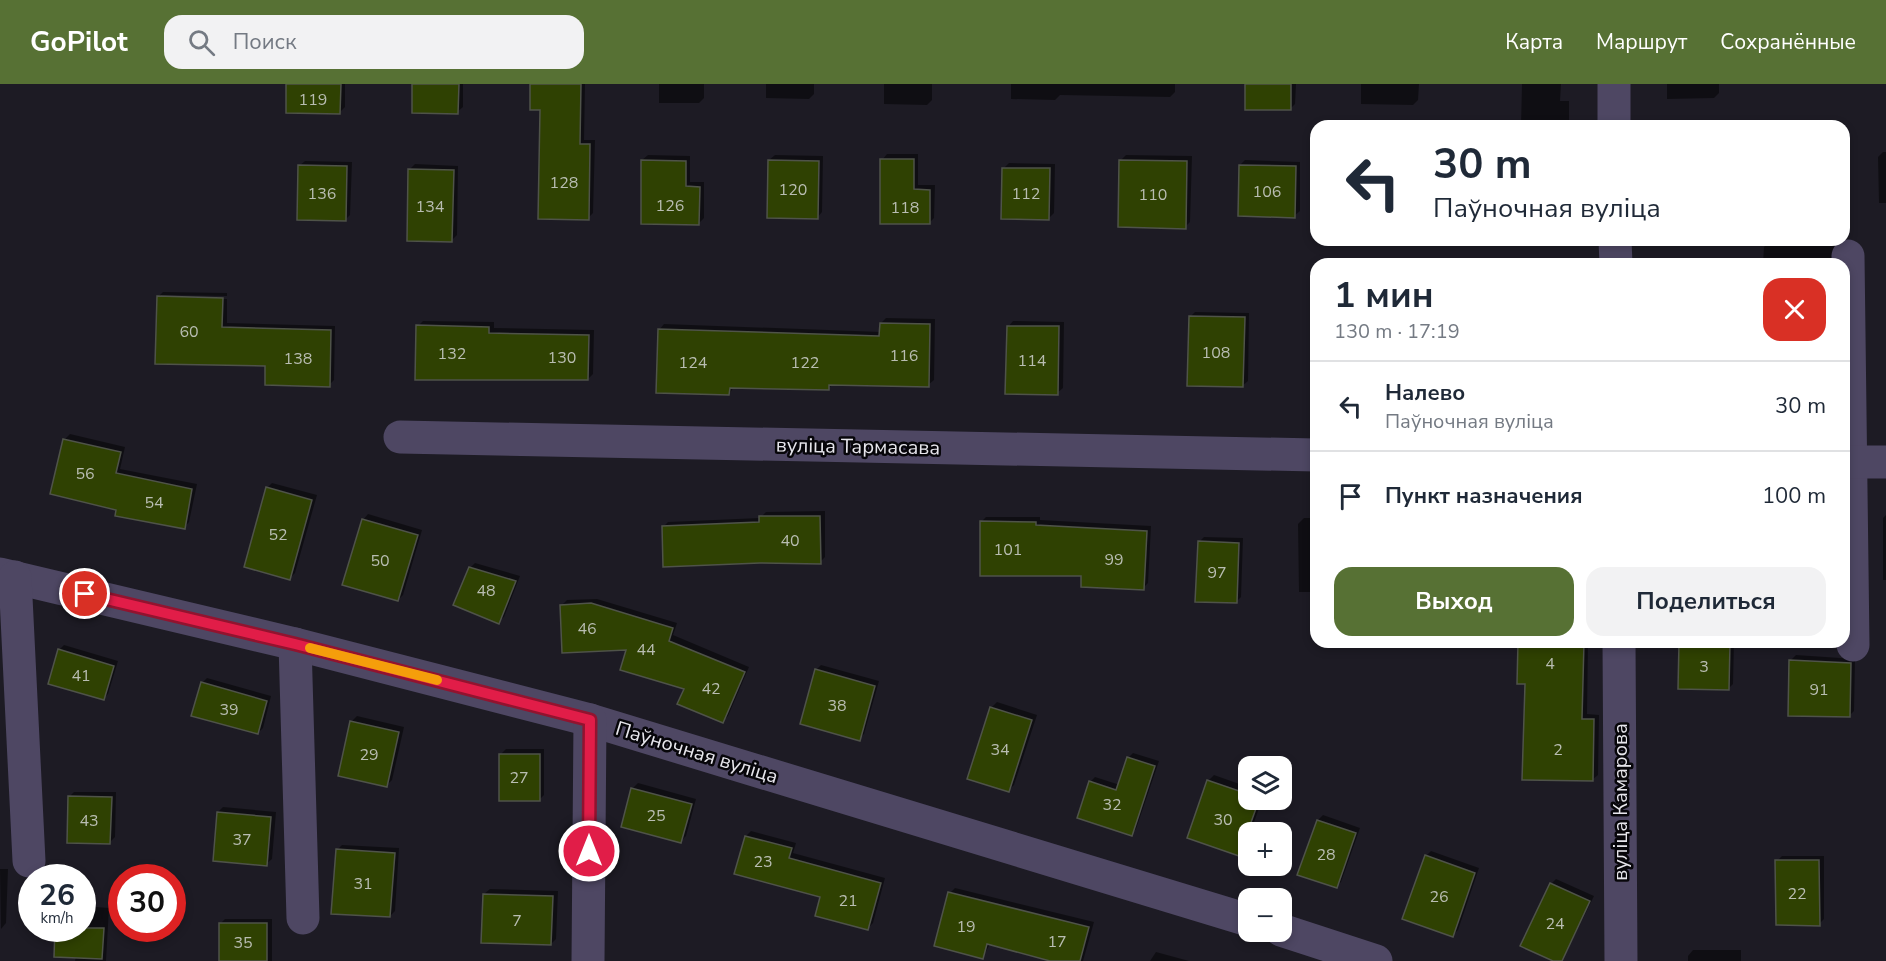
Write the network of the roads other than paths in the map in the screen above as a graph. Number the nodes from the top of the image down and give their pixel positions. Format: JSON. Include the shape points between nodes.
{"nodes":[{"id":1,"x":1614,"y":84,"type":"edge"},
{"id":2,"x":1614,"y":120,"type":"edge"},
{"id":3,"x":400,"y":437,"type":"dead end"},
{"id":4,"x":1310,"y":455,"type":"edge"},
{"id":5,"x":1850,"y":462,"type":"edge"},
{"id":6,"x":1886,"y":462,"type":"edge"},
{"id":7,"x":1850,"y":535,"type":"edge"},
{"id":8,"x":8,"y":576,"type":"edge"},
{"id":9,"x":295,"y":644,"type":"junction"},
{"id":10,"x":1853,"y":645,"type":"dead end"},
{"id":11,"x":1619,"y":648,"type":"edge"},
{"id":12,"x":590,"y":720,"type":"junction"},
{"id":13,"x":29,"y":861,"type":"dead end"},
{"id":14,"x":1238,"y":917,"type":"edge"},
{"id":15,"x":303,"y":918,"type":"dead end"},
{"id":16,"x":1292,"y":934,"type":"edge"},
{"id":17,"x":588,"y":961,"type":"edge"},
{"id":18,"x":1376,"y":961,"type":"edge"},
{"id":19,"x":1621,"y":961,"type":"edge"}],
"edges":[{"from":1,"to":2,"type":"street"},
{"from":3,"to":4,"type":"street","name":"вуліца Тармасава"},
{"from":5,"to":6,"type":"street"},
{"from":7,"to":10,"type":"street"},
{"from":8,"to":9,"type":"street","name":"Паўночная вуліца"},
{"from":8,"to":13,"type":"street"},
{"from":9,"to":12,"type":"street","name":"Паўночная вуліца"},
{"from":9,"to":15,"type":"street"},
{"from":11,"to":19,"type":"street","name":"вуліца Камарова"},
{"from":12,"to":14,"type":"street","name":"Паўночная вуліца"},
{"from":12,"to":17,"type":"street"},
{"from":16,"to":18,"type":"street"}]}
